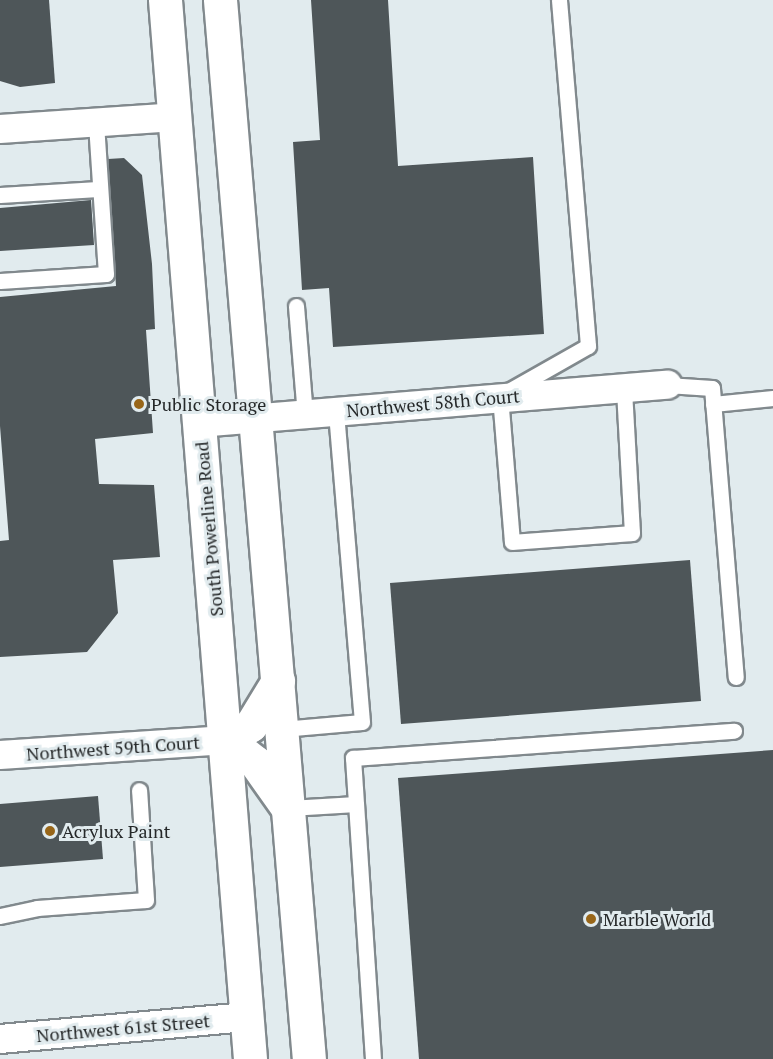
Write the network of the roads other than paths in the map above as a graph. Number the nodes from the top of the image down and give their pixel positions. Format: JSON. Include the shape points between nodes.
{"nodes":[{"id":1,"x":165,"y":0,"type":"edge"},
{"id":2,"x":220,"y":0,"type":"edge"},
{"id":3,"x":559,"y":0,"type":"edge"},
{"id":4,"x":175,"y":117,"type":"junction"},
{"id":5,"x":96,"y":123,"type":"junction"},
{"id":6,"x":0,"y":129,"type":"edge"},
{"id":7,"x":98,"y":189,"type":"junction"},
{"id":8,"x":0,"y":195,"type":"edge"},
{"id":9,"x":0,"y":281,"type":"edge"},
{"id":10,"x":297,"y":306,"type":"dead end"},
{"id":11,"x":667,"y":385,"type":"joint"},
{"id":12,"x":624,"y":388,"type":"junction"},
{"id":13,"x":501,"y":396,"type":"junction"},
{"id":14,"x":773,"y":398,"type":"edge"},
{"id":15,"x":713,"y":404,"type":"junction"},
{"id":16,"x":336,"y":412,"type":"junction"},
{"id":17,"x":305,"y":415,"type":"junction"},
{"id":18,"x":256,"y":419,"type":"junction"},
{"id":19,"x":200,"y":423,"type":"junction"},
{"id":20,"x":736,"y":677,"type":"dead end"},
{"id":21,"x":278,"y":681,"type":"junction"},
{"id":22,"x":282,"y":729,"type":"junction"},
{"id":23,"x":734,"y":731,"type":"dead end"},
{"id":24,"x":226,"y":740,"type":"junction"},
{"id":25,"x":0,"y":755,"type":"edge"},
{"id":26,"x":140,"y":790,"type":"dead end"},
{"id":27,"x":288,"y":797,"type":"junction"},
{"id":28,"x":356,"y":804,"type":"junction"},
{"id":29,"x":0,"y":916,"type":"edge"},
{"id":30,"x":246,"y":1017,"type":"junction"},
{"id":31,"x":0,"y":1038,"type":"edge"},
{"id":32,"x":250,"y":1059,"type":"edge"},
{"id":33,"x":309,"y":1059,"type":"edge"},
{"id":34,"x":373,"y":1059,"type":"edge"}],
"edges":[{"from":1,"to":4,"type":"main road","name":"South Powerline Road"},
{"from":2,"to":18,"type":"main road"},
{"from":3,"to":13,"type":"lane","via":[[588,346]]},
{"from":4,"to":5,"type":"street"},
{"from":4,"to":19,"type":"main road","name":"South Powerline Road"},
{"from":5,"to":6,"type":"street"},
{"from":5,"to":7,"type":"lane"},
{"from":7,"to":8,"type":"lane"},
{"from":7,"to":9,"type":"lane","via":[[106,274]]},
{"from":10,"to":17,"type":"lane"},
{"from":11,"to":12,"type":"street","name":"Northwest 58th Court"},
{"from":11,"to":15,"type":"lane","via":[[712,388]]},
{"from":12,"to":13,"type":"street","name":"Northwest 58th Court"},
{"from":12,"to":13,"type":"lane","via":[[632,533],[512,542]]},
{"from":13,"to":16,"type":"street","name":"Northwest 58th Court"},
{"from":14,"to":15,"type":"lane"},
{"from":15,"to":20,"type":"lane"},
{"from":16,"to":17,"type":"street","name":"Northwest 58th Court"},
{"from":16,"to":22,"type":"lane","via":[[362,722]]},
{"from":17,"to":18,"type":"street","name":"Northwest 58th Court"},
{"from":18,"to":19,"type":"street","name":"Northwest 58th Court"},
{"from":18,"to":21,"type":"main road"},
{"from":19,"to":24,"type":"main road","name":"South Powerline Road"},
{"from":21,"to":22,"type":"main road"},
{"from":21,"to":24,"type":"main road","via":[[251,725]]},
{"from":22,"to":27,"type":"main road"},
{"from":23,"to":28,"type":"lane","via":[[353,758]]},
{"from":24,"to":25,"type":"street","name":"Northwest 59th Court"},
{"from":24,"to":27,"type":"main road","via":[[255,762]]},
{"from":24,"to":30,"type":"main road","name":"South Powerline Road"},
{"from":26,"to":29,"type":"lane","via":[[146,900],[37,908]]},
{"from":27,"to":28,"type":"lane"},
{"from":27,"to":33,"type":"main road"},
{"from":28,"to":34,"type":"lane"},
{"from":30,"to":31,"type":"street","name":"Northwest 61st Street"},
{"from":30,"to":32,"type":"main road","name":"South Powerline Road"}]}
